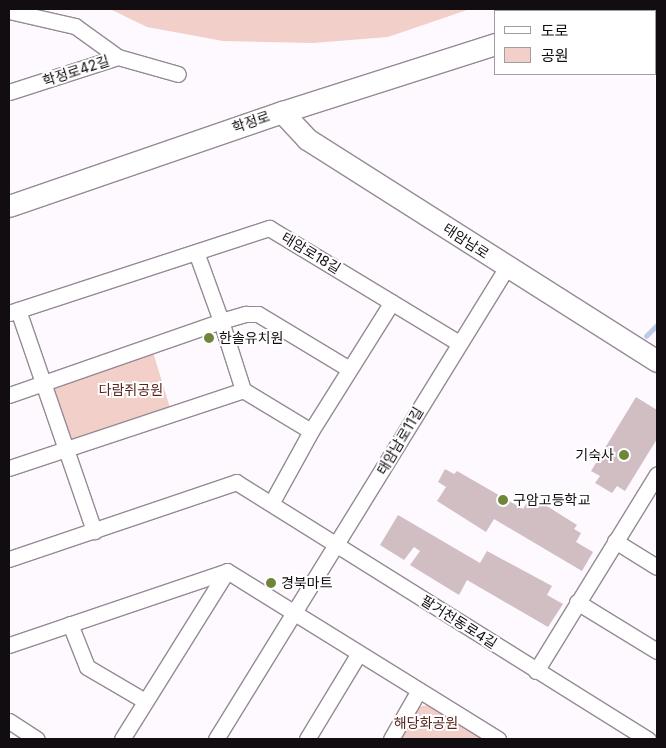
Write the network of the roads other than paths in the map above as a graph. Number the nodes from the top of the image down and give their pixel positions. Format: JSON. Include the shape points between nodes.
{"nodes":[{"id":1,"x":10,"y":16,"type":"edge"},
{"id":2,"x":493,"y":45,"type":"edge"},
{"id":3,"x":118,"y":57,"type":"junction"},
{"id":4,"x":178,"y":74,"type":"dead end"},
{"id":5,"x":9,"y":92,"type":"edge"},
{"id":6,"x":282,"y":112,"type":"junction"},
{"id":7,"x":9,"y":204,"type":"edge"},
{"id":8,"x":196,"y":252,"type":"junction"},
{"id":9,"x":507,"y":267,"type":"junction"},
{"id":10,"x":392,"y":302,"type":"junction"},
{"id":11,"x":13,"y":312,"type":"edge"},
{"id":12,"x":221,"y":321,"type":"junction"},
{"id":13,"x":460,"y":343,"type":"junction"},
{"id":14,"x":657,"y":361,"type":"edge"},
{"id":15,"x":350,"y":369,"type":"junction"},
{"id":16,"x":44,"y":383,"type":"junction"},
{"id":17,"x":243,"y":390,"type":"junction"},
{"id":18,"x":9,"y":395,"type":"edge"},
{"id":19,"x":311,"y":432,"type":"junction"},
{"id":20,"x":67,"y":449,"type":"junction"},
{"id":21,"x":9,"y":468,"type":"edge"},
{"id":22,"x":657,"y":474,"type":"edge"},
{"id":23,"x":272,"y":502,"type":"junction"},
{"id":24,"x":94,"y":531,"type":"junction"},
{"id":25,"x":615,"y":541,"type":"junction"},
{"id":26,"x":336,"y":545,"type":"junction"},
{"id":27,"x":9,"y":558,"type":"edge"},
{"id":28,"x":657,"y":567,"type":"edge"},
{"id":29,"x":227,"y":571,"type":"junction"},
{"id":30,"x":577,"y":602,"type":"junction"},
{"id":31,"x":292,"y":615,"type":"junction"},
{"id":32,"x":70,"y":624,"type":"junction"},
{"id":33,"x":9,"y":645,"type":"edge"},
{"id":34,"x":657,"y":651,"type":"edge"},
{"id":35,"x":359,"y":653,"type":"junction"},
{"id":36,"x":536,"y":671,"type":"junction"},
{"id":37,"x":419,"y":690,"type":"junction"},
{"id":38,"x":145,"y":701,"type":"junction"},
{"id":39,"x":9,"y":721,"type":"edge"},
{"id":40,"x":37,"y":739,"type":"edge"},
{"id":41,"x":122,"y":739,"type":"edge"},
{"id":42,"x":216,"y":739,"type":"edge"},
{"id":43,"x":307,"y":739,"type":"edge"},
{"id":44,"x":391,"y":739,"type":"edge"},
{"id":45,"x":498,"y":739,"type":"edge"},
{"id":46,"x":648,"y":739,"type":"edge"}],
"edges":[{"from":1,"to":3,"type":"street","name":"학정로42길","via":[[75,26]]},
{"from":2,"to":6,"type":"main road","name":"학정로"},
{"from":3,"to":4,"type":"street"},
{"from":3,"to":5,"type":"street","name":"학정로42길"},
{"from":6,"to":7,"type":"main road","name":"학정로"},
{"from":6,"to":9,"type":"main road","name":"태암남로","via":[[307,139]]},
{"from":8,"to":10,"type":"street","name":"태암로18길","via":[[268,228]]},
{"from":8,"to":11,"type":"street","name":"태암로18길"},
{"from":8,"to":12,"type":"street"},
{"from":9,"to":13,"type":"street","name":"태암남로11길"},
{"from":9,"to":14,"type":"main road","name":"태암남로"},
{"from":10,"to":13,"type":"street","name":"태암로18길"},
{"from":10,"to":15,"type":"street"},
{"from":11,"to":16,"type":"street","name":"태암로18길"},
{"from":12,"to":15,"type":"street","via":[[258,314]]},
{"from":12,"to":16,"type":"street"},
{"from":12,"to":17,"type":"street"},
{"from":13,"to":26,"type":"street","name":"태암남로11길"},
{"from":15,"to":19,"type":"street"},
{"from":16,"to":18,"type":"street"},
{"from":16,"to":20,"type":"street","name":"태암로18길"},
{"from":17,"to":19,"type":"street"},
{"from":17,"to":20,"type":"street"},
{"from":19,"to":23,"type":"street"},
{"from":20,"to":21,"type":"street"},
{"from":20,"to":24,"type":"street"},
{"from":22,"to":25,"type":"street"},
{"from":23,"to":24,"type":"street","name":"팔거천동로4길","via":[[236,482]]},
{"from":23,"to":26,"type":"street","name":"팔거천동로4길"},
{"from":24,"to":27,"type":"street","name":"팔거천동로4길"},
{"from":25,"to":28,"type":"street"},
{"from":25,"to":30,"type":"street"},
{"from":26,"to":31,"type":"street","name":"태암남로11길"},
{"from":26,"to":36,"type":"street","name":"팔거천동로4길"},
{"from":29,"to":31,"type":"street"},
{"from":29,"to":32,"type":"street"},
{"from":29,"to":38,"type":"street"},
{"from":30,"to":34,"type":"street"},
{"from":30,"to":36,"type":"street"},
{"from":31,"to":35,"type":"street"},
{"from":31,"to":42,"type":"street","name":"태암남로11길"},
{"from":32,"to":33,"type":"street"},
{"from":32,"to":38,"type":"street","via":[[87,667]]},
{"from":35,"to":37,"type":"street"},
{"from":35,"to":43,"type":"street"},
{"from":36,"to":46,"type":"street","name":"팔거천동로4길"},
{"from":37,"to":44,"type":"street"},
{"from":37,"to":45,"type":"street"},
{"from":38,"to":41,"type":"street"},
{"from":39,"to":40,"type":"street"}]}
